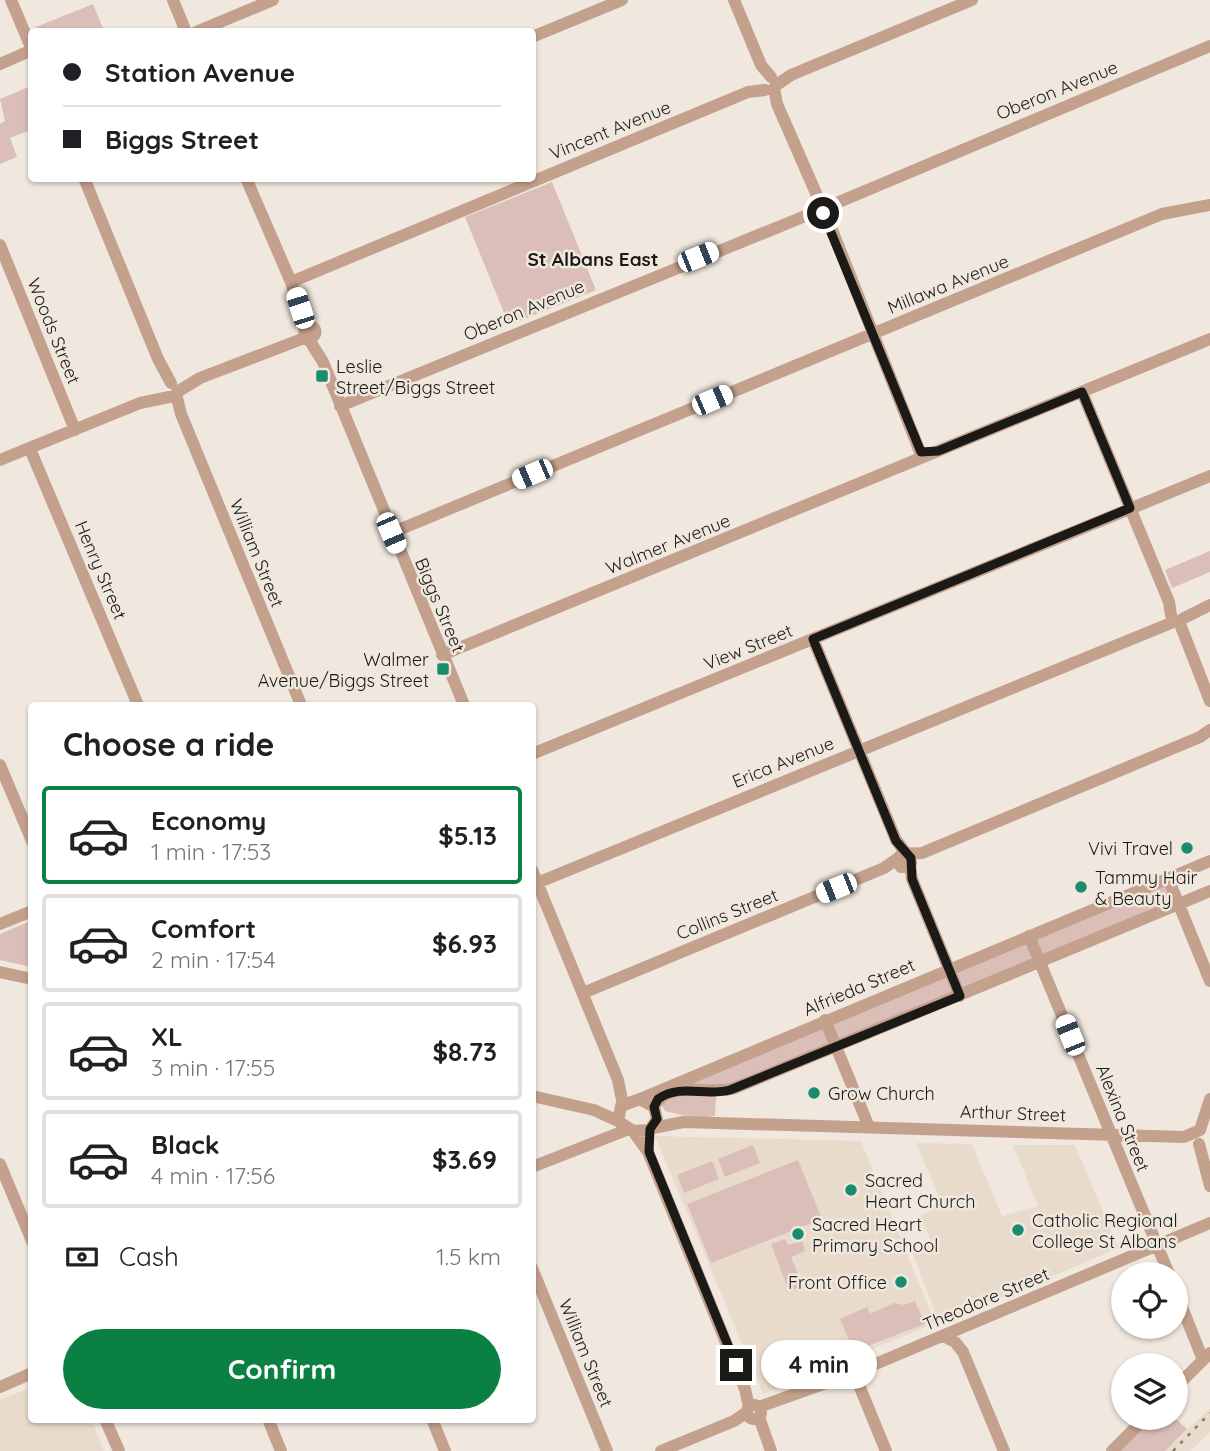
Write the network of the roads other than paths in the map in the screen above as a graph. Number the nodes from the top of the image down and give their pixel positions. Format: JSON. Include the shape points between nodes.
{"nodes":[{"id":1,"x":11,"y":0,"type":"edge"},
{"id":2,"x":173,"y":0,"type":"edge"},
{"id":3,"x":273,"y":0,"type":"edge"},
{"id":4,"x":622,"y":0,"type":"edge"},
{"id":5,"x":734,"y":0,"type":"edge"},
{"id":6,"x":972,"y":0,"type":"edge"},
{"id":7,"x":184,"y":28,"type":"edge"},
{"id":8,"x":206,"y":28,"type":"edge"},
{"id":9,"x":536,"y":35,"type":"edge"},
{"id":10,"x":28,"y":40,"type":"edge"},
{"id":11,"x":1210,"y":46,"type":"edge"},
{"id":12,"x":28,"y":52,"type":"edge"},
{"id":13,"x":0,"y":64,"type":"edge"},
{"id":14,"x":769,"y":84,"type":"junction"},
{"id":15,"x":536,"y":180,"type":"edge"},
{"id":16,"x":86,"y":182,"type":"edge"},
{"id":17,"x":248,"y":182,"type":"edge"},
{"id":18,"x":532,"y":182,"type":"edge"},
{"id":19,"x":1210,"y":205,"type":"edge"},
{"id":20,"x":820,"y":207,"type":"junction"},
{"id":21,"x":0,"y":246,"type":"edge"},
{"id":22,"x":291,"y":282,"type":"junction"},
{"id":23,"x":309,"y":333,"type":"junction"},
{"id":24,"x":872,"y":333,"type":"junction"},
{"id":25,"x":1210,"y":339,"type":"edge"},
{"id":26,"x":171,"y":390,"type":"junction"},
{"id":27,"x":1082,"y":392,"type":"junction"},
{"id":28,"x":340,"y":406,"type":"junction"},
{"id":29,"x":75,"y":430,"type":"junction"},
{"id":30,"x":30,"y":449,"type":"junction"},
{"id":31,"x":922,"y":454,"type":"junction"},
{"id":32,"x":0,"y":460,"type":"edge"},
{"id":33,"x":1210,"y":476,"type":"edge"},
{"id":34,"x":1130,"y":508,"type":"junction"},
{"id":35,"x":391,"y":533,"type":"junction"},
{"id":36,"x":1210,"y":605,"type":"edge"},
{"id":37,"x":1176,"y":619,"type":"junction"},
{"id":38,"x":813,"y":639,"type":"junction"},
{"id":39,"x":442,"y":655,"type":"junction"},
{"id":40,"x":1210,"y":701,"type":"edge"},
{"id":41,"x":137,"y":702,"type":"edge"},
{"id":42,"x":299,"y":702,"type":"edge"},
{"id":43,"x":463,"y":702,"type":"edge"},
{"id":44,"x":1207,"y":734,"type":"edge"},
{"id":45,"x":859,"y":750,"type":"junction"},
{"id":46,"x":536,"y":752,"type":"edge"},
{"id":47,"x":0,"y":765,"type":"edge"},
{"id":48,"x":28,"y":832,"type":"edge"},
{"id":49,"x":906,"y":860,"type":"junction"},
{"id":50,"x":1210,"y":862,"type":"edge"},
{"id":51,"x":536,"y":877,"type":"edge"},
{"id":52,"x":1168,"y":878,"type":"junction"},
{"id":53,"x":536,"y":879,"type":"edge"},
{"id":54,"x":1210,"y":891,"type":"edge"},
{"id":55,"x":1179,"y":904,"type":"junction"},
{"id":56,"x":28,"y":913,"type":"edge"},
{"id":57,"x":0,"y":924,"type":"edge"},
{"id":58,"x":1029,"y":936,"type":"junction"},
{"id":59,"x":1040,"y":963,"type":"junction"},
{"id":60,"x":949,"y":968,"type":"junction"},
{"id":61,"x":0,"y":972,"type":"edge"},
{"id":62,"x":28,"y":978,"type":"edge"},
{"id":63,"x":1210,"y":981,"type":"edge"},
{"id":64,"x":583,"y":993,"type":"junction"},
{"id":65,"x":960,"y":996,"type":"junction"},
{"id":66,"x":825,"y":1020,"type":"junction"},
{"id":67,"x":836,"y":1047,"type":"junction"},
{"id":68,"x":618,"y":1080,"type":"junction"},
{"id":69,"x":536,"y":1097,"type":"edge"},
{"id":70,"x":638,"y":1099,"type":"junction"},
{"id":71,"x":1209,"y":1103,"type":"edge"},
{"id":72,"x":622,"y":1105,"type":"junction"},
{"id":73,"x":656,"y":1109,"type":"junction"},
{"id":74,"x":594,"y":1110,"type":"junction"},
{"id":75,"x":684,"y":1122,"type":"junction"},
{"id":76,"x":625,"y":1126,"type":"junction"},
{"id":77,"x":869,"y":1128,"type":"junction"},
{"id":78,"x":652,"y":1129,"type":"junction"},
{"id":79,"x":1111,"y":1133,"type":"junction"},
{"id":80,"x":1204,"y":1137,"type":"edge"},
{"id":81,"x":649,"y":1152,"type":"junction"},
{"id":82,"x":0,"y":1164,"type":"edge"},
{"id":83,"x":536,"y":1165,"type":"edge"},
{"id":84,"x":1210,"y":1186,"type":"edge"},
{"id":85,"x":1210,"y":1223,"type":"edge"},
{"id":86,"x":28,"y":1231,"type":"edge"},
{"id":87,"x":1157,"y":1246,"type":"junction"},
{"id":88,"x":1164,"y":1262,"type":"edge"},
{"id":89,"x":536,"y":1278,"type":"edge"},
{"id":90,"x":1188,"y":1317,"type":"edge"},
{"id":91,"x":965,"y":1327,"type":"junction"},
{"id":92,"x":943,"y":1336,"type":"junction"},
{"id":93,"x":962,"y":1352,"type":"junction"},
{"id":94,"x":1207,"y":1356,"type":"edge"},
{"id":95,"x":854,"y":1373,"type":"junction"},
{"id":96,"x":28,"y":1375,"type":"edge"},
{"id":97,"x":1188,"y":1375,"type":"edge"},
{"id":98,"x":0,"y":1387,"type":"edge"},
{"id":99,"x":754,"y":1412,"type":"junction"},
{"id":100,"x":107,"y":1423,"type":"edge"},
{"id":101,"x":270,"y":1423,"type":"edge"},
{"id":102,"x":434,"y":1423,"type":"edge"},
{"id":103,"x":1133,"y":1430,"type":"edge"},
{"id":104,"x":119,"y":1451,"type":"edge"},
{"id":105,"x":281,"y":1451,"type":"edge"},
{"id":106,"x":446,"y":1451,"type":"edge"},
{"id":107,"x":607,"y":1451,"type":"edge"},
{"id":108,"x":661,"y":1451,"type":"edge"},
{"id":109,"x":771,"y":1451,"type":"edge"},
{"id":110,"x":886,"y":1451,"type":"edge"},
{"id":111,"x":1004,"y":1451,"type":"edge"},
{"id":112,"x":1112,"y":1451,"type":"edge"}],
"edges":[{"from":1,"to":10,"type":"street"},
{"from":2,"to":7,"type":"street"},
{"from":3,"to":8,"type":"street"},
{"from":4,"to":9,"type":"street"},
{"from":5,"to":14,"type":"street"},
{"from":6,"to":14,"type":"street","name":"Vincent Avenue"},
{"from":11,"to":20,"type":"street","name":"Oberon Avenue"},
{"from":12,"to":13,"type":"street"},
{"from":14,"to":15,"type":"street","name":"Vincent Avenue"},
{"from":14,"to":20,"type":"street"},
{"from":16,"to":26,"type":"street","name":"William Street"},
{"from":17,"to":22,"type":"street","name":"Biggs Street"},
{"from":18,"to":22,"type":"street","name":"Vincent Avenue"},
{"from":19,"to":24,"type":"street","name":"Millawa Avenue","via":[[1162,214]]},
{"from":20,"to":24,"type":"street"},
{"from":20,"to":28,"type":"street","name":"Oberon Avenue"},
{"from":21,"to":29,"type":"street","name":"Woods Street"},
{"from":22,"to":23,"type":"street","name":"Biggs Street"},
{"from":23,"to":26,"type":"street"},
{"from":23,"to":28,"type":"street","name":"Biggs Street"},
{"from":24,"to":31,"type":"street"},
{"from":24,"to":35,"type":"street","name":"Millawa Avenue"},
{"from":25,"to":27,"type":"street","name":"Walmer Avenue"},
{"from":26,"to":29,"type":"street"},
{"from":26,"to":42,"type":"street","name":"William Street"},
{"from":27,"to":31,"type":"street","name":"Walmer Avenue"},
{"from":27,"to":34,"type":"street"},
{"from":28,"to":35,"type":"street","name":"Biggs Street"},
{"from":29,"to":30,"type":"street"},
{"from":30,"to":32,"type":"street"},
{"from":30,"to":41,"type":"street","name":"Henry Street"},
{"from":31,"to":39,"type":"street","name":"Walmer Avenue","via":[[906,465]]},
{"from":33,"to":34,"type":"street","name":"View Street"},
{"from":34,"to":37,"type":"street"},
{"from":34,"to":38,"type":"street","name":"View Street"},
{"from":35,"to":39,"type":"street","name":"Biggs Street"},
{"from":36,"to":37,"type":"street","name":"Erica Avenue"},
{"from":37,"to":40,"type":"street"},
{"from":37,"to":45,"type":"street","name":"Erica Avenue"},
{"from":38,"to":45,"type":"street"},
{"from":38,"to":46,"type":"street","name":"View Street"},
{"from":39,"to":43,"type":"street","name":"Biggs Street"},
{"from":44,"to":49,"type":"street","name":"Collins Street"},
{"from":45,"to":49,"type":"street"},
{"from":45,"to":51,"type":"street","name":"Erica Avenue"},
{"from":47,"to":48,"type":"street"},
{"from":49,"to":60,"type":"street"},
{"from":49,"to":64,"type":"street","name":"Collins Street"},
{"from":50,"to":52,"type":"street","name":"Alfrieda Street"},
{"from":52,"to":55,"type":"street"},
{"from":52,"to":58,"type":"street","name":"Alfrieda Street"},
{"from":53,"to":64,"type":"street"},
{"from":54,"to":55,"type":"street"},
{"from":55,"to":59,"type":"street"},
{"from":55,"to":63,"type":"street"},
{"from":56,"to":57,"type":"street"},
{"from":58,"to":59,"type":"street","name":"Alexina Street"},
{"from":58,"to":60,"type":"street","name":"Alfrieda Street"},
{"from":59,"to":65,"type":"street"},
{"from":59,"to":79,"type":"street","name":"Alexina Street"},
{"from":60,"to":65,"type":"street"},
{"from":60,"to":66,"type":"street","name":"Alfrieda Street"},
{"from":61,"to":62,"type":"street"},
{"from":64,"to":68,"type":"street"},
{"from":65,"to":67,"type":"street"},
{"from":66,"to":67,"type":"street"},
{"from":66,"to":70,"type":"street","name":"Alfrieda Street"},
{"from":67,"to":73,"type":"street","via":[[725,1091],[671,1092],[658,1099]]},
{"from":67,"to":77,"type":"street"},
{"from":68,"to":70,"type":"street"},
{"from":68,"to":72,"type":"street"},
{"from":69,"to":74,"type":"street"},
{"from":70,"to":72,"type":"street","name":"Alfrieda Street"},
{"from":70,"to":73,"type":"street","name":"Arthur Street"},
{"from":71,"to":80,"type":"street"},
{"from":72,"to":74,"type":"street"},
{"from":72,"to":76,"type":"street"},
{"from":73,"to":75,"type":"street","name":"Arthur Street"},
{"from":73,"to":78,"type":"street"},
{"from":74,"to":76,"type":"street"},
{"from":75,"to":77,"type":"street","name":"Arthur Street"},
{"from":75,"to":78,"type":"street","name":"Arthur Street"},
{"from":76,"to":78,"type":"street","name":"Arthur Street"},
{"from":76,"to":81,"type":"street"},
{"from":76,"to":83,"type":"street"},
{"from":77,"to":79,"type":"street","name":"Arthur Street"},
{"from":78,"to":81,"type":"street"},
{"from":79,"to":80,"type":"street","name":"Arthur Street"},
{"from":79,"to":87,"type":"street","name":"Alexina Street"},
{"from":80,"to":84,"type":"street"},
{"from":81,"to":99,"type":"street"},
{"from":82,"to":86,"type":"street"},
{"from":85,"to":87,"type":"street","name":"Theodore Street"},
{"from":87,"to":88,"type":"street","name":"Alexina Street"},
{"from":87,"to":91,"type":"street","name":"Theodore Street"},
{"from":89,"to":107,"type":"street","name":"William Street"},
{"from":90,"to":94,"type":"street"},
{"from":91,"to":92,"type":"street","name":"Theodore Street"},
{"from":91,"to":93,"type":"street"},
{"from":92,"to":93,"type":"street"},
{"from":92,"to":95,"type":"street","name":"Theodore Street"},
{"from":93,"to":111,"type":"street"},
{"from":94,"to":97,"type":"street"},
{"from":95,"to":99,"type":"street","name":"Theodore Street"},
{"from":95,"to":110,"type":"street"},
{"from":96,"to":98,"type":"street"},
{"from":99,"to":108,"type":"street","name":"Theodore Street"},
{"from":99,"to":109,"type":"street"},
{"from":100,"to":104,"type":"street"},
{"from":101,"to":105,"type":"street"},
{"from":102,"to":106,"type":"street"},
{"from":103,"to":112,"type":"street"}]}
